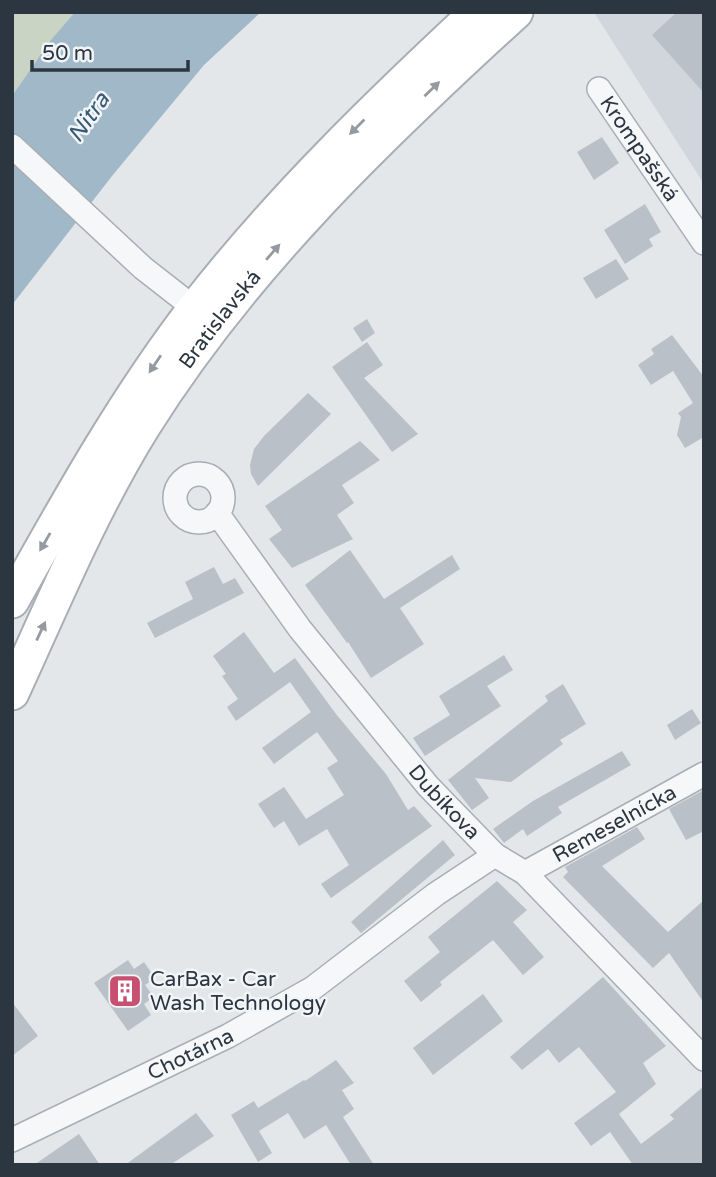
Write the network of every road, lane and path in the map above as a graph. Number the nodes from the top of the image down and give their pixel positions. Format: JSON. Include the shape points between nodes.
{"nodes":[{"id":1,"x":477,"y":12,"type":"edge"},
{"id":2,"x":516,"y":12,"type":"edge"},
{"id":3,"x":599,"y":89,"type":"dead end"},
{"id":4,"x":12,"y":146,"type":"edge"},
{"id":5,"x":704,"y":243,"type":"edge"},
{"id":6,"x":205,"y":316,"type":"junction"},
{"id":7,"x":217,"y":513,"type":"dead end"},
{"id":8,"x":12,"y":601,"type":"edge"},
{"id":9,"x":12,"y":693,"type":"edge"},
{"id":10,"x":704,"y":774,"type":"edge"},
{"id":11,"x":495,"y":855,"type":"junction"},
{"id":12,"x":525,"y":873,"type":"junction"},
{"id":13,"x":704,"y":1059,"type":"edge"},
{"id":14,"x":12,"y":1140,"type":"edge"}],
"edges":[{"from":1,"to":6,"type":"main road","name":"Bratislavská","one_way":true,"via":[[291,194]]},
{"from":6,"to":2,"type":"main road","name":"Bratislavská","one_way":true,"via":[[261,265],[385,135]]},
{"from":3,"to":5,"type":"street","name":"Krompašská"},
{"from":4,"to":6,"type":"street","via":[[118,246]]},
{"from":6,"to":8,"type":"main road","name":"Bratislavská","one_way":true,"via":[[119,416]]},
{"from":9,"to":6,"type":"main road","name":"Bratislavská","one_way":true,"via":[[104,498]]},
{"from":7,"to":11,"type":"street","name":"Dubíkova","via":[[300,629],[428,786]]},
{"from":10,"to":12,"type":"street","name":"Remeselnícka"},
{"from":11,"to":12,"type":"street","name":"Dubíkova"},
{"from":11,"to":14,"type":"street","name":"Chotárna","via":[[313,988],[228,1036]]},
{"from":12,"to":13,"type":"street","name":"Dubíkova"}]}
